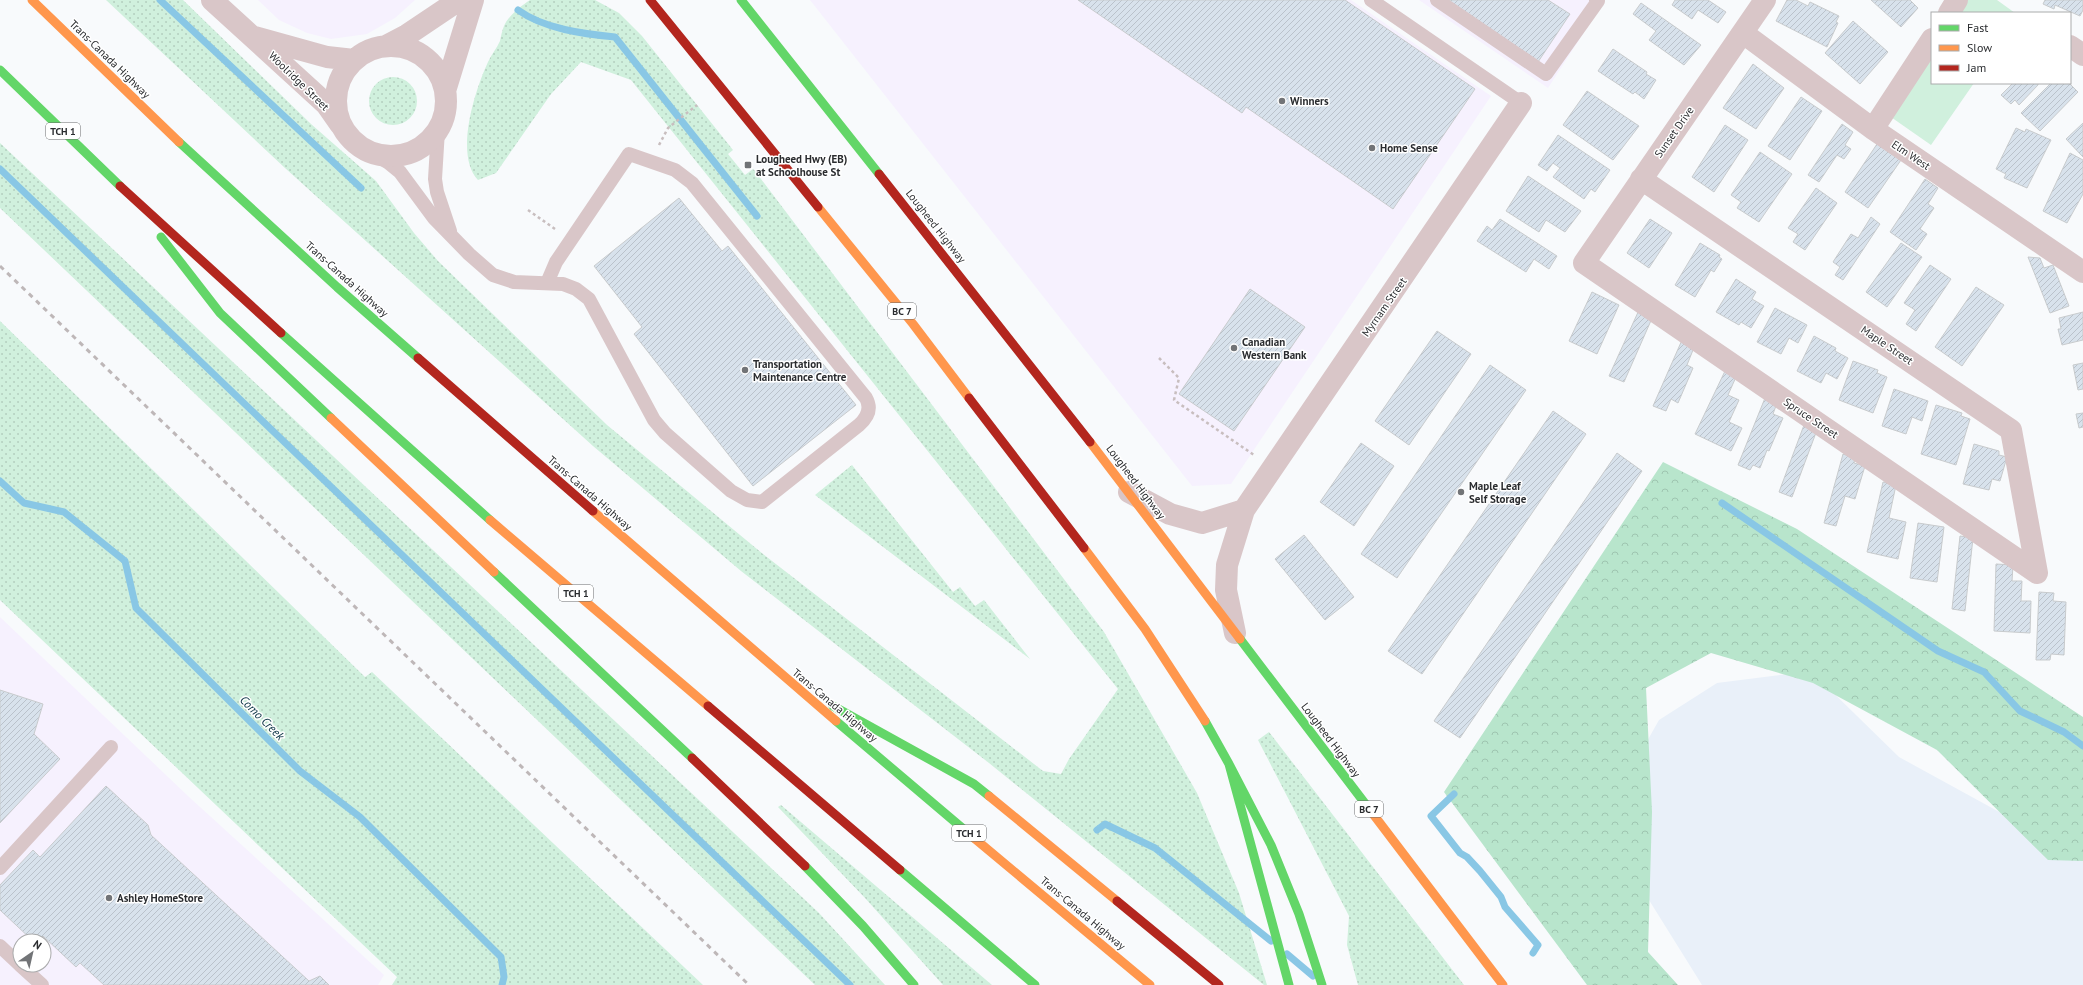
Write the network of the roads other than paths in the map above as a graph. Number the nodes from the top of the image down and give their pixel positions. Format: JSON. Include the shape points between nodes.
{"nodes":[{"id":1,"x":32,"y":0,"type":"edge"},
{"id":2,"x":212,"y":0,"type":"edge"},
{"id":3,"x":459,"y":0,"type":"edge"},
{"id":4,"x":474,"y":0,"type":"edge"},
{"id":5,"x":650,"y":0,"type":"edge"},
{"id":6,"x":741,"y":0,"type":"edge"},
{"id":7,"x":1371,"y":0,"type":"edge"},
{"id":8,"x":1437,"y":0,"type":"edge"},
{"id":9,"x":1598,"y":0,"type":"edge"},
{"id":10,"x":1765,"y":0,"type":"edge"},
{"id":11,"x":1958,"y":0,"type":"edge"},
{"id":12,"x":1950,"y":12,"type":"edge"},
{"id":13,"x":1743,"y":33,"type":"junction"},
{"id":14,"x":254,"y":37,"type":"junction"},
{"id":15,"x":1931,"y":41,"type":"edge"},
{"id":16,"x":386,"y":46,"type":"junction"},
{"id":17,"x":2071,"y":47,"type":"edge"},
{"id":18,"x":2083,"y":55,"type":"edge"},
{"id":19,"x":354,"y":60,"type":"junction"},
{"id":20,"x":0,"y":70,"type":"edge"},
{"id":21,"x":445,"y":92,"type":"junction"},
{"id":22,"x":1521,"y":103,"type":"joint"},
{"id":23,"x":343,"y":127,"type":"junction"},
{"id":24,"x":1873,"y":129,"type":"junction"},
{"id":25,"x":438,"y":130,"type":"junction"},
{"id":26,"x":373,"y":153,"type":"junction"},
{"id":27,"x":1642,"y":179,"type":"junction"},
{"id":28,"x":126,"y":192,"type":"junction"},
{"id":29,"x":452,"y":235,"type":"junction"},
{"id":30,"x":1584,"y":264,"type":"joint"},
{"id":31,"x":2083,"y":272,"type":"edge"},
{"id":32,"x":547,"y":283,"type":"junction"},
{"id":33,"x":1129,"y":492,"type":"junction"},
{"id":34,"x":1244,"y":510,"type":"junction"},
{"id":35,"x":2037,"y":573,"type":"joint"},
{"id":36,"x":1235,"y":633,"type":"junction"},
{"id":37,"x":788,"y":682,"type":"junction"},
{"id":38,"x":111,"y":747,"type":"dead end"},
{"id":39,"x":1229,"y":764,"type":"junction"},
{"id":40,"x":0,"y":868,"type":"edge"},
{"id":41,"x":0,"y":946,"type":"edge"},
{"id":42,"x":12,"y":957,"type":"edge"},
{"id":43,"x":29,"y":973,"type":"edge"},
{"id":44,"x":42,"y":985,"type":"edge"},
{"id":45,"x":914,"y":985,"type":"edge"},
{"id":46,"x":1035,"y":985,"type":"edge"},
{"id":47,"x":1150,"y":985,"type":"edge"},
{"id":48,"x":1219,"y":985,"type":"edge"},
{"id":49,"x":1288,"y":985,"type":"edge"},
{"id":50,"x":1322,"y":985,"type":"edge"},
{"id":51,"x":1503,"y":985,"type":"edge"}],
"edges":[{"from":1,"to":37,"type":"main road","name":"Trans-Canada Highway","number":"TCH 1","via":[[135,102],[337,287]]},
{"from":2,"to":14,"type":"street","name":"Woolridge Street"},
{"from":3,"to":16,"type":"street"},
{"from":4,"to":21,"type":"street"},
{"from":5,"to":39,"type":"main road","number":"BC 7","via":[[913,324],[1140,623],[1196,705]]},
{"from":6,"to":33,"type":"main road","name":"Lougheed Highway","number":"BC 7"},
{"from":7,"to":22,"type":"lane"},
{"from":8,"to":9,"type":"lane","via":[[1546,74]]},
{"from":10,"to":13,"type":"street","name":"Sunset Drive"},
{"from":11,"to":12,"type":"street"},
{"from":13,"to":24,"type":"street","name":"Elm West"},
{"from":13,"to":27,"type":"street","name":"Sunset Drive"},
{"from":14,"to":19,"type":"street","name":"Woolridge Street","via":[[327,57]]},
{"from":14,"to":23,"type":"street","name":"Woolridge Street","via":[[326,104]]},
{"from":15,"to":24,"type":"street"},
{"from":16,"to":19,"type":"street","via":[[368,51]]},
{"from":16,"to":21,"type":"street","via":[[402,47],[418,53],[437,72]]},
{"from":17,"to":18,"type":"street"},
{"from":19,"to":23,"type":"street","via":[[343,74],[337,92],[337,110]]},
{"from":20,"to":28,"type":"main road","number":"TCH 1"},
{"from":21,"to":25,"type":"street","via":[[445,112]]},
{"from":22,"to":34,"type":"street","name":"Myrnam Street"},
{"from":23,"to":26,"type":"street","via":[[351,138]]},
{"from":24,"to":31,"type":"street","name":"Elm West"},
{"from":25,"to":26,"type":"street","via":[[425,144],[409,153],[391,156]]},
{"from":25,"to":29,"type":"lane","via":[[435,179]]},
{"from":26,"to":29,"type":"lane","via":[[400,172],[434,218]]},
{"from":27,"to":30,"type":"street","name":"Sunset Drive"},
{"from":27,"to":35,"type":"street","name":"Maple Street","via":[[2011,430]]},
{"from":28,"to":45,"type":"main road","via":[[220,313],[784,844],[863,926]]},
{"from":28,"to":46,"type":"main road","number":"TCH 1","via":[[465,499]]},
{"from":29,"to":32,"type":"lane","via":[[493,275],[514,282]]},
{"from":30,"to":35,"type":"street","name":"Spruce Street"},
{"from":32,"to":32,"type":"lane","via":[[556,262],[629,154],[675,170],[692,183],[866,398],[869,405],[868,414],[859,426],[762,502],[746,500],[735,494],[677,444],[654,420],[589,299],[576,289],[563,284]]},
{"from":33,"to":34,"type":"street","via":[[1170,514],[1202,523]]},
{"from":33,"to":36,"type":"main road","name":"Lougheed Highway","number":"BC 7"},
{"from":34,"to":36,"type":"street","name":"Myrnam Street","via":[[1227,565],[1226,590]]},
{"from":36,"to":51,"type":"main road","name":"Lougheed Highway","number":"BC 7"},
{"from":37,"to":47,"type":"main road","name":"Trans-Canada Highway","number":"TCH 1"},
{"from":37,"to":48,"type":"main road","via":[[974,784]]},
{"from":38,"to":40,"type":"lane"},
{"from":39,"to":49,"type":"main road","number":"BC 7"},
{"from":39,"to":50,"type":"main road","via":[[1280,866]]},
{"from":41,"to":42,"type":"lane"},
{"from":43,"to":44,"type":"lane"}]}
